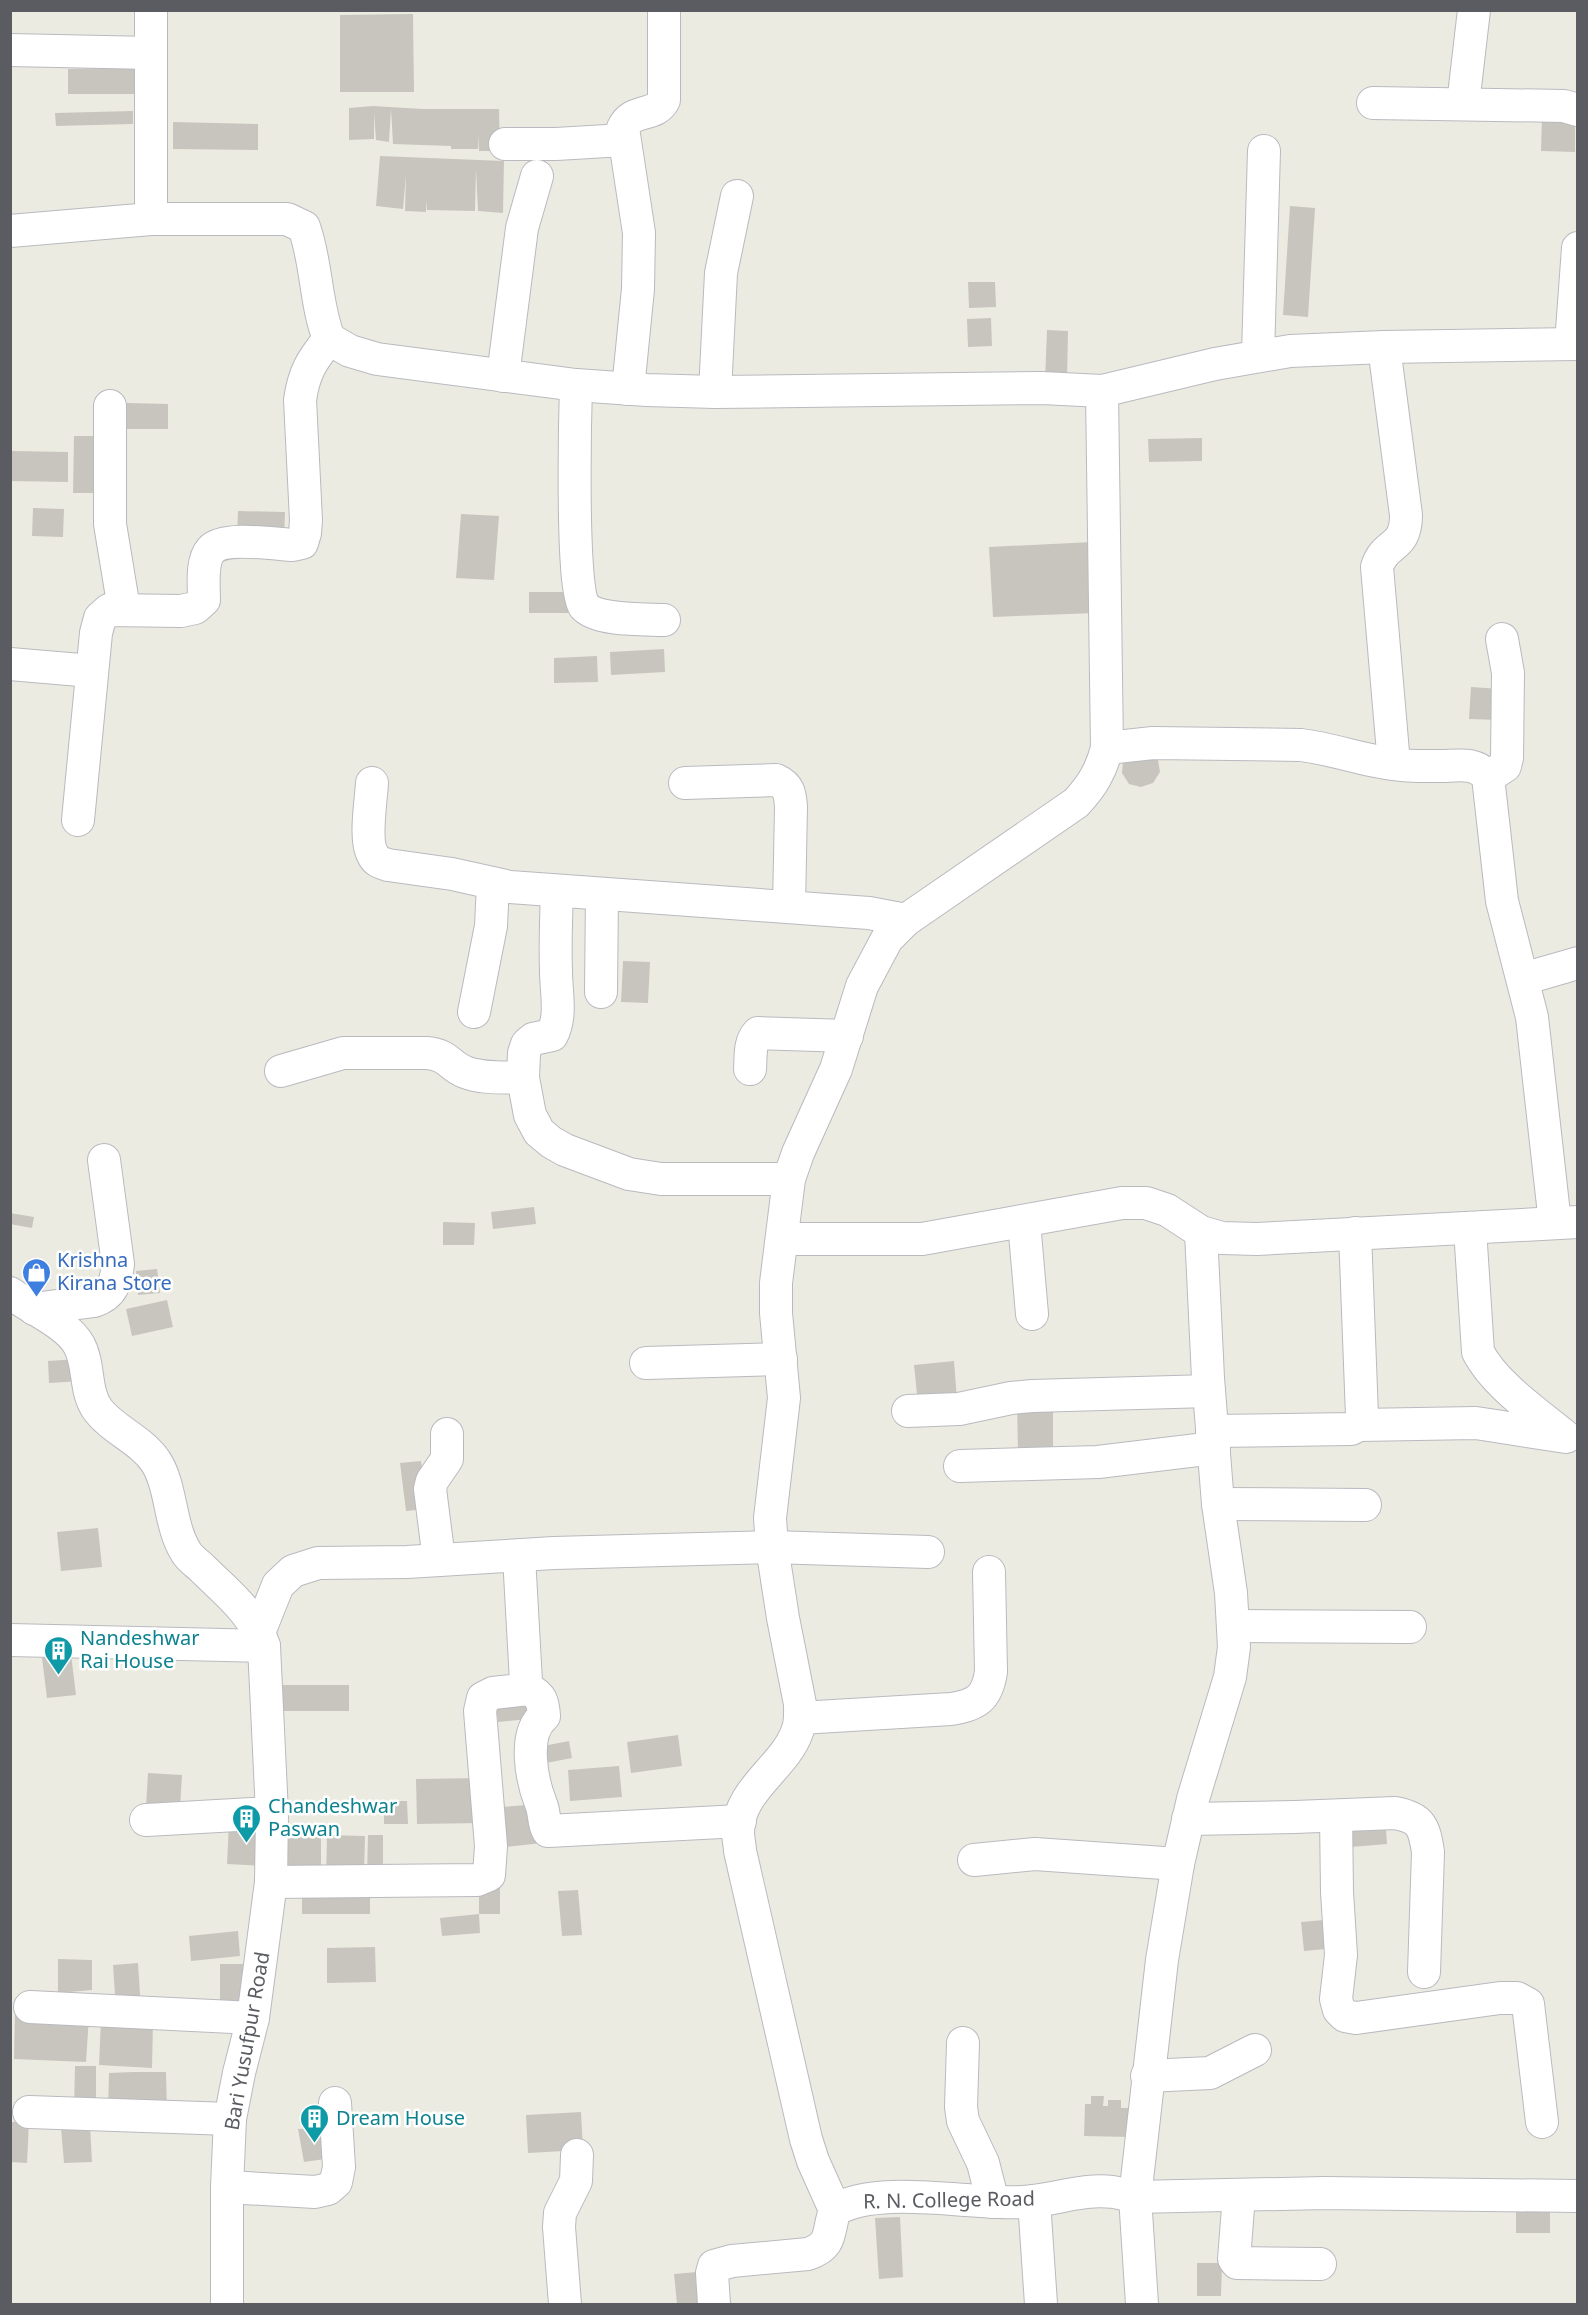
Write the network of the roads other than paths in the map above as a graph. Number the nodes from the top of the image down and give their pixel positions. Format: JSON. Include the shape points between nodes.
{"nodes":[{"id":1,"x":151,"y":10,"type":"edge"},
{"id":2,"x":664,"y":10,"type":"edge"},
{"id":3,"x":1474,"y":10,"type":"edge"},
{"id":4,"x":10,"y":50,"type":"edge"},
{"id":5,"x":151,"y":53,"type":"junction"},
{"id":6,"x":1373,"y":103,"type":"dead end"},
{"id":7,"x":1463,"y":104,"type":"junction"},
{"id":8,"x":1578,"y":110,"type":"edge"},
{"id":9,"x":624,"y":140,"type":"junction"},
{"id":10,"x":505,"y":144,"type":"dead end"},
{"id":11,"x":1263,"y":151,"type":"dead end"},
{"id":12,"x":537,"y":176,"type":"dead end"},
{"id":13,"x":737,"y":196,"type":"dead end"},
{"id":14,"x":152,"y":219,"type":"junction"},
{"id":15,"x":10,"y":231,"type":"edge"},
{"id":16,"x":1578,"y":248,"type":"edge"},
{"id":17,"x":329,"y":339,"type":"junction"},
{"id":18,"x":1574,"y":344,"type":"edge"},
{"id":19,"x":1384,"y":346,"type":"junction"},
{"id":20,"x":1258,"y":354,"type":"junction"},
{"id":21,"x":503,"y":376,"type":"junction"},
{"id":22,"x":576,"y":385,"type":"junction"},
{"id":23,"x":628,"y":389,"type":"junction"},
{"id":24,"x":1102,"y":391,"type":"junction"},
{"id":25,"x":715,"y":392,"type":"junction"},
{"id":26,"x":110,"y":406,"type":"dead end"},
{"id":27,"x":124,"y":609,"type":"junction"},
{"id":28,"x":664,"y":620,"type":"dead end"},
{"id":29,"x":1502,"y":639,"type":"dead end"},
{"id":30,"x":10,"y":664,"type":"edge"},
{"id":31,"x":92,"y":671,"type":"junction"},
{"id":32,"x":1107,"y":748,"type":"junction"},
{"id":33,"x":1394,"y":764,"type":"junction"},
{"id":34,"x":1488,"y":777,"type":"junction"},
{"id":35,"x":372,"y":783,"type":"dead end"},
{"id":36,"x":685,"y":783,"type":"dead end"},
{"id":37,"x":78,"y":820,"type":"dead end"},
{"id":38,"x":493,"y":884,"type":"junction"},
{"id":39,"x":557,"y":892,"type":"junction"},
{"id":40,"x":602,"y":895,"type":"junction"},
{"id":41,"x":789,"y":907,"type":"junction"},
{"id":42,"x":906,"y":920,"type":"junction"},
{"id":43,"x":1578,"y":963,"type":"edge"},
{"id":44,"x":1523,"y":979,"type":"junction"},
{"id":45,"x":601,"y":992,"type":"dead end"},
{"id":46,"x":474,"y":1012,"type":"dead end"},
{"id":47,"x":848,"y":1036,"type":"junction"},
{"id":48,"x":750,"y":1069,"type":"dead end"},
{"id":49,"x":281,"y":1071,"type":"dead end"},
{"id":50,"x":523,"y":1078,"type":"junction"},
{"id":51,"x":104,"y":1160,"type":"dead end"},
{"id":52,"x":789,"y":1179,"type":"junction"},
{"id":53,"x":1024,"y":1222,"type":"junction"},
{"id":54,"x":1566,"y":1222,"type":"edge"},
{"id":55,"x":1470,"y":1229,"type":"junction"},
{"id":56,"x":1201,"y":1232,"type":"junction"},
{"id":57,"x":1355,"y":1233,"type":"junction"},
{"id":58,"x":782,"y":1239,"type":"junction"},
{"id":59,"x":22,"y":1301,"type":"edge"},
{"id":60,"x":1032,"y":1314,"type":"dead end"},
{"id":61,"x":781,"y":1359,"type":"junction"},
{"id":62,"x":646,"y":1363,"type":"dead end"},
{"id":63,"x":1209,"y":1391,"type":"junction"},
{"id":64,"x":908,"y":1411,"type":"dead end"},
{"id":65,"x":1359,"y":1425,"type":"junction"},
{"id":66,"x":447,"y":1434,"type":"dead end"},
{"id":67,"x":1572,"y":1438,"type":"edge"},
{"id":68,"x":1213,"y":1439,"type":"junction"},
{"id":69,"x":960,"y":1466,"type":"dead end"},
{"id":70,"x":1218,"y":1504,"type":"junction"},
{"id":71,"x":1365,"y":1505,"type":"dead end"},
{"id":72,"x":772,"y":1547,"type":"junction"},
{"id":73,"x":928,"y":1552,"type":"dead end"},
{"id":74,"x":519,"y":1556,"type":"junction"},
{"id":75,"x":439,"y":1560,"type":"junction"},
{"id":76,"x":989,"y":1572,"type":"dead end"},
{"id":77,"x":1234,"y":1626,"type":"junction"},
{"id":78,"x":1410,"y":1627,"type":"dead end"},
{"id":79,"x":262,"y":1638,"type":"junction"},
{"id":80,"x":10,"y":1640,"type":"edge"},
{"id":81,"x":528,"y":1689,"type":"junction"},
{"id":82,"x":801,"y":1718,"type":"junction"},
{"id":83,"x":537,"y":1798,"type":"junction"},
{"id":84,"x":487,"y":1800,"type":"junction"},
{"id":85,"x":272,"y":1813,"type":"junction"},
{"id":86,"x":1336,"y":1816,"type":"junction"},
{"id":87,"x":1188,"y":1819,"type":"junction"},
{"id":88,"x":146,"y":1820,"type":"dead end"},
{"id":89,"x":740,"y":1821,"type":"junction"},
{"id":90,"x":974,"y":1860,"type":"dead end"},
{"id":91,"x":1178,"y":1864,"type":"junction"},
{"id":92,"x":272,"y":1882,"type":"junction"},
{"id":93,"x":1424,"y":1972,"type":"dead end"},
{"id":94,"x":30,"y":2007,"type":"dead end"},
{"id":95,"x":253,"y":2018,"type":"junction"},
{"id":96,"x":963,"y":2043,"type":"dead end"},
{"id":97,"x":1256,"y":2050,"type":"dead end"},
{"id":98,"x":1147,"y":2076,"type":"junction"},
{"id":99,"x":335,"y":2103,"type":"dead end"},
{"id":100,"x":28,"y":2112,"type":"dead end"},
{"id":101,"x":230,"y":2119,"type":"junction"},
{"id":102,"x":1542,"y":2122,"type":"dead end"},
{"id":103,"x":578,"y":2155,"type":"dead end"},
{"id":104,"x":227,"y":2187,"type":"junction"},
{"id":105,"x":1239,"y":2195,"type":"junction"},
{"id":106,"x":1578,"y":2196,"type":"edge"},
{"id":107,"x":1135,"y":2197,"type":"junction"},
{"id":108,"x":1034,"y":2201,"type":"junction"},
{"id":109,"x":993,"y":2202,"type":"junction"},
{"id":110,"x":835,"y":2210,"type":"junction"},
{"id":111,"x":1320,"y":2264,"type":"dead end"},
{"id":112,"x":227,"y":2304,"type":"edge"},
{"id":113,"x":565,"y":2304,"type":"edge"},
{"id":114,"x":714,"y":2304,"type":"edge"},
{"id":115,"x":1041,"y":2304,"type":"edge"},
{"id":116,"x":1143,"y":2304,"type":"edge"}],
"edges":[{"from":1,"to":5,"type":"street"},
{"from":2,"to":9,"type":"street","via":[[664,100],[655,110],[627,120]]},
{"from":3,"to":7,"type":"street"},
{"from":4,"to":5,"type":"street"},
{"from":5,"to":14,"type":"street"},
{"from":6,"to":7,"type":"street"},
{"from":7,"to":8,"type":"street","via":[[1564,106]]},
{"from":9,"to":10,"type":"street"},
{"from":9,"to":23,"type":"street","via":[[639,232]]},
{"from":11,"to":20,"type":"street"},
{"from":12,"to":21,"type":"street","via":[[522,228]]},
{"from":13,"to":25,"type":"street","via":[[721,273]]},
{"from":14,"to":15,"type":"street"},
{"from":14,"to":17,"type":"street","via":[[287,219],[304,227],[311,248],[321,318]]},
{"from":16,"to":18,"type":"street"},
{"from":17,"to":21,"type":"street","via":[[377,359]]},
{"from":17,"to":27,"type":"street","via":[[310,363],[302,382],[306,520],[302,543],[220,543],[210,550],[204,600],[195,608]]},
{"from":18,"to":19,"type":"street"},
{"from":19,"to":20,"type":"street"},
{"from":19,"to":33,"type":"street","via":[[1406,515],[1404,536],[1377,567]]},
{"from":20,"to":24,"type":"street"},
{"from":21,"to":22,"type":"street"},
{"from":22,"to":23,"type":"street"},
{"from":22,"to":28,"type":"street","via":[[577,556],[583,605],[607,616]]},
{"from":23,"to":25,"type":"street"},
{"from":24,"to":25,"type":"street","via":[[1042,388]]},
{"from":24,"to":32,"type":"street"},
{"from":26,"to":27,"type":"street","via":[[110,524]]},
{"from":27,"to":31,"type":"street","via":[[109,610],[100,618]]},
{"from":29,"to":34,"type":"street","via":[[1508,673],[1507,758],[1505,766]]},
{"from":30,"to":31,"type":"street"},
{"from":31,"to":37,"type":"street"},
{"from":32,"to":33,"type":"street","via":[[1153,743],[1301,746]]},
{"from":32,"to":42,"type":"street","via":[[1102,769],[1076,803]]},
{"from":33,"to":34,"type":"street","via":[[1470,765],[1480,768]]},
{"from":34,"to":44,"type":"street","via":[[1502,901]]},
{"from":35,"to":38,"type":"street","via":[[370,845],[379,863]]},
{"from":36,"to":41,"type":"street","via":[[776,780],[786,785],[791,807]]},
{"from":38,"to":39,"type":"street"},
{"from":38,"to":46,"type":"street","via":[[491,926]]},
{"from":39,"to":40,"type":"street"},
{"from":39,"to":50,"type":"street","via":[[556,1027],[552,1035],[527,1044]]},
{"from":40,"to":41,"type":"street"},
{"from":40,"to":45,"type":"street"},
{"from":41,"to":42,"type":"street"},
{"from":42,"to":47,"type":"street","via":[[887,939],[875,960],[862,986]]},
{"from":43,"to":44,"type":"street"},
{"from":44,"to":54,"type":"street"},
{"from":47,"to":48,"type":"street","via":[[758,1033],[751,1047]]},
{"from":47,"to":52,"type":"street"},
{"from":49,"to":50,"type":"street","via":[[343,1053],[427,1053],[445,1057],[462,1072]]},
{"from":50,"to":52,"type":"street","via":[[538,1132],[565,1150],[596,1162],[629,1174],[661,1179]]},
{"from":51,"to":59,"type":"street","via":[[118,1264],[111,1291],[94,1301]]},
{"from":52,"to":58,"type":"street"},
{"from":53,"to":56,"type":"street","via":[[1096,1206],[1146,1203],[1167,1210]]},
{"from":53,"to":58,"type":"street","via":[[922,1239]]},
{"from":53,"to":60,"type":"street"},
{"from":54,"to":55,"type":"street"},
{"from":55,"to":57,"type":"street"},
{"from":55,"to":67,"type":"street","via":[[1478,1352],[1498,1379]]},
{"from":56,"to":57,"type":"street","via":[[1222,1238],[1257,1239]]},
{"from":56,"to":63,"type":"street"},
{"from":57,"to":65,"type":"street","via":[[1362,1416]]},
{"from":58,"to":61,"type":"street","via":[[776,1283]]},
{"from":59,"to":79,"type":"street","via":[[70,1333],[78,1344],[89,1391],[99,1412],[156,1463],[172,1520],[188,1555],[249,1615]]},
{"from":61,"to":62,"type":"street"},
{"from":61,"to":72,"type":"street","via":[[784,1398],[771,1498]]},
{"from":63,"to":64,"type":"street","via":[[1032,1396],[959,1409]]},
{"from":63,"to":68,"type":"street"},
{"from":65,"to":67,"type":"street","via":[[1476,1423]]},
{"from":65,"to":68,"type":"street","via":[[1351,1429]]},
{"from":66,"to":75,"type":"street","via":[[447,1459],[430,1489]]},
{"from":68,"to":69,"type":"street","via":[[1098,1462]]},
{"from":68,"to":70,"type":"street"},
{"from":70,"to":71,"type":"street"},
{"from":70,"to":77,"type":"street"},
{"from":72,"to":73,"type":"street"},
{"from":72,"to":74,"type":"street"},
{"from":72,"to":82,"type":"street"},
{"from":74,"to":75,"type":"street"},
{"from":74,"to":81,"type":"street"},
{"from":75,"to":79,"type":"street","via":[[318,1563],[293,1571],[278,1586]]},
{"from":76,"to":82,"type":"street","via":[[991,1672],[989,1687],[979,1700],[951,1709]]},
{"from":77,"to":78,"type":"street"},
{"from":77,"to":87,"type":"street","via":[[1230,1677]]},
{"from":79,"to":80,"type":"street"},
{"from":79,"to":85,"type":"street","name":"Bari Yusufpur Road"},
{"from":81,"to":83,"type":"street","via":[[543,1701],[544,1716],[531,1733]]},
{"from":81,"to":84,"type":"street","via":[[483,1698],[480,1711]]},
{"from":82,"to":89,"type":"street","via":[[788,1749],[753,1792]]},
{"from":83,"to":84,"type":"street"},
{"from":83,"to":89,"type":"street","via":[[548,1831]]},
{"from":84,"to":92,"type":"street","via":[[491,1863],[489,1875],[483,1878]]},
{"from":85,"to":88,"type":"street"},
{"from":85,"to":92,"type":"street","name":"Bari Yusufpur Road"},
{"from":86,"to":87,"type":"street"},
{"from":86,"to":93,"type":"street","via":[[1409,1815],[1425,1833],[1428,1852]]},
{"from":86,"to":102,"type":"street","via":[[1339,2010],[1356,2018],[1500,1998],[1517,1998],[1528,2004]]},
{"from":87,"to":91,"type":"street"},
{"from":89,"to":110,"type":"street","via":[[740,1851],[806,2139]]},
{"from":90,"to":91,"type":"street","via":[[1035,1854]]},
{"from":91,"to":98,"type":"street"},
{"from":92,"to":95,"type":"street","name":"Bari Yusufpur Road"},
{"from":94,"to":95,"type":"street"},
{"from":95,"to":101,"type":"street","name":"Bari Yusufpur Road"},
{"from":96,"to":109,"type":"street","via":[[962,2114],[983,2163]]},
{"from":97,"to":98,"type":"street","via":[[1210,2073]]},
{"from":98,"to":107,"type":"street"},
{"from":99,"to":104,"type":"street","via":[[339,2167],[336,2182],[328,2189],[315,2192]]},
{"from":100,"to":101,"type":"street"},
{"from":101,"to":104,"type":"street","name":"Bari Yusufpur Road"},
{"from":103,"to":113,"type":"street","via":[[576,2181],[560,2213]]},
{"from":104,"to":112,"type":"street","name":"Bari Yusufpur Road"},
{"from":105,"to":106,"type":"street","name":"R. N. College Road"},
{"from":105,"to":107,"type":"street","name":"R. N. College Road"},
{"from":105,"to":111,"type":"street","via":[[1234,2259],[1237,2263]]},
{"from":107,"to":108,"type":"street","name":"R. N. College Road","via":[[1098,2192]]},
{"from":107,"to":116,"type":"street"},
{"from":108,"to":109,"type":"street","name":"R. N. College Road"},
{"from":108,"to":115,"type":"street"},
{"from":109,"to":110,"type":"street","name":"R. N. College Road","via":[[879,2198]]},
{"from":110,"to":114,"type":"street","name":"R. N. College Road","via":[[830,2236],[818,2250],[714,2266]]}]}
